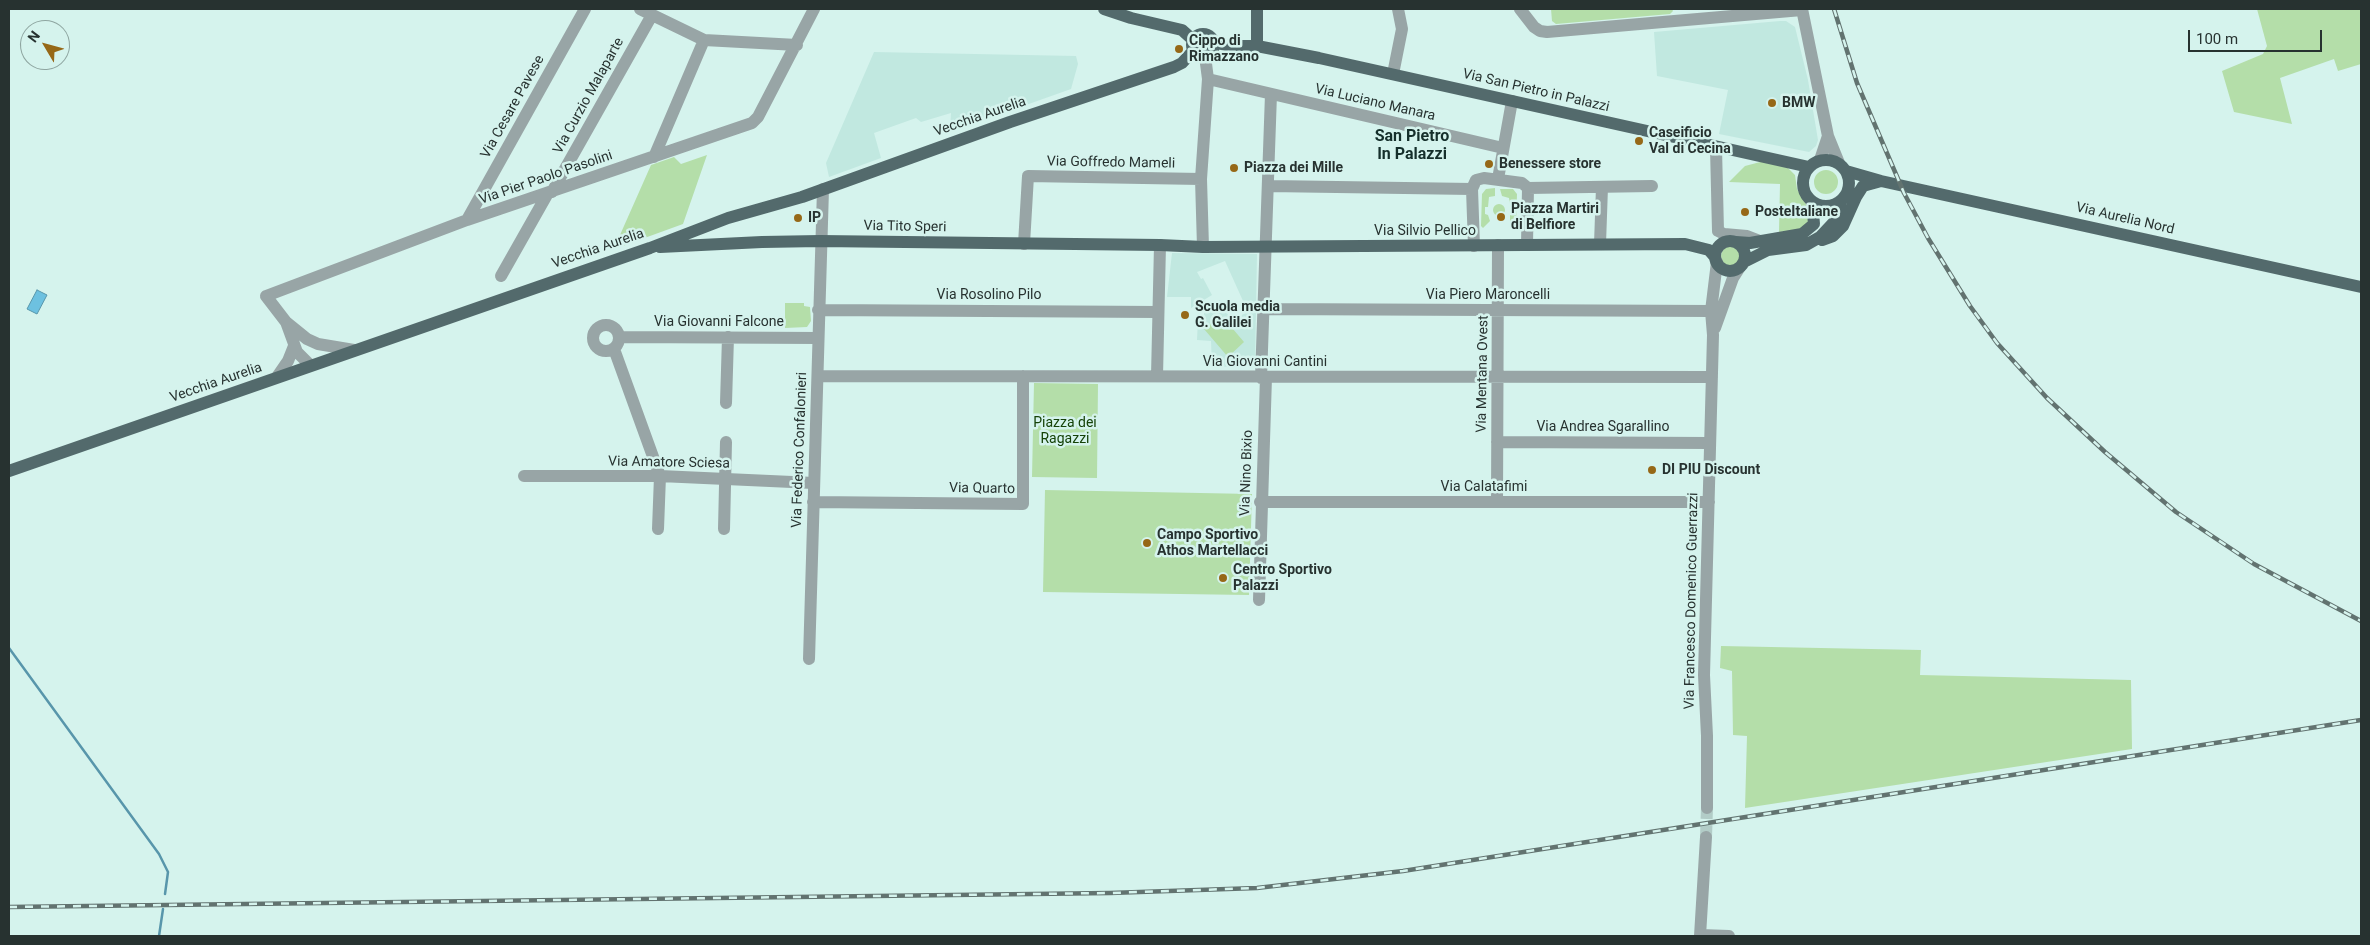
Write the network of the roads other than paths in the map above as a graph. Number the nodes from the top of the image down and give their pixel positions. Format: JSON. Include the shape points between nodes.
{"nodes":[{"id":1,"x":585,"y":9,"type":"edge"},
{"id":2,"x":640,"y":9,"type":"edge"},
{"id":3,"x":814,"y":9,"type":"edge"},
{"id":4,"x":1104,"y":9,"type":"edge"},
{"id":5,"x":1257,"y":9,"type":"edge"},
{"id":6,"x":1398,"y":9,"type":"edge"},
{"id":7,"x":1520,"y":9,"type":"edge"},
{"id":8,"x":1802,"y":9,"type":"edge"},
{"id":9,"x":1701,"y":14,"type":"edge"},
{"id":10,"x":652,"y":15,"type":"junction"},
{"id":11,"x":704,"y":40,"type":"junction"},
{"id":12,"x":1214,"y":42,"type":"junction"},
{"id":13,"x":796,"y":45,"type":"junction"},
{"id":14,"x":1257,"y":46,"type":"junction"},
{"id":15,"x":1197,"y":49,"type":"junction"},
{"id":16,"x":1393,"y":74,"type":"junction"},
{"id":17,"x":1208,"y":79,"type":"junction"},
{"id":18,"x":1271,"y":94,"type":"junction"},
{"id":19,"x":1512,"y":101,"type":"junction"},
{"id":20,"x":1828,"y":136,"type":"junction"},
{"id":21,"x":1503,"y":148,"type":"junction"},
{"id":22,"x":1716,"y":148,"type":"junction"},
{"id":23,"x":654,"y":157,"type":"junction"},
{"id":24,"x":1820,"y":160,"type":"junction"},
{"id":25,"x":1809,"y":167,"type":"junction"},
{"id":26,"x":1842,"y":167,"type":"junction"},
{"id":27,"x":1202,"y":179,"type":"junction"},
{"id":28,"x":1498,"y":179,"type":"junction"},
{"id":29,"x":1881,"y":181,"type":"junction"},
{"id":30,"x":1269,"y":186,"type":"junction"},
{"id":31,"x":1602,"y":186,"type":"junction"},
{"id":32,"x":1652,"y":186,"type":"dead end"},
{"id":33,"x":1528,"y":188,"type":"junction"},
{"id":34,"x":823,"y":189,"type":"junction"},
{"id":35,"x":1472,"y":190,"type":"junction"},
{"id":36,"x":550,"y":193,"type":"junction"},
{"id":37,"x":1812,"y":202,"type":"junction"},
{"id":38,"x":1840,"y":202,"type":"junction"},
{"id":39,"x":728,"y":218,"type":"junction"},
{"id":40,"x":468,"y":220,"type":"junction"},
{"id":41,"x":1760,"y":241,"type":"junction"},
{"id":42,"x":820,"y":242,"type":"junction"},
{"id":43,"x":1736,"y":242,"type":"junction"},
{"id":44,"x":733,"y":243,"type":"junction"},
{"id":45,"x":1024,"y":244,"type":"junction"},
{"id":46,"x":1600,"y":244,"type":"junction"},
{"id":47,"x":1160,"y":245,"type":"junction"},
{"id":48,"x":1498,"y":245,"type":"junction"},
{"id":49,"x":1527,"y":245,"type":"junction"},
{"id":50,"x":1806,"y":245,"type":"junction"},
{"id":51,"x":1474,"y":246,"type":"junction"},
{"id":52,"x":1203,"y":247,"type":"junction"},
{"id":53,"x":1266,"y":247,"type":"junction"},
{"id":54,"x":650,"y":248,"type":"junction"},
{"id":55,"x":1716,"y":260,"type":"junction"},
{"id":56,"x":1742,"y":265,"type":"junction"},
{"id":57,"x":501,"y":276,"type":"dead end"},
{"id":58,"x":2361,"y":287,"type":"edge"},
{"id":59,"x":1264,"y":309,"type":"junction"},
{"id":60,"x":818,"y":310,"type":"junction"},
{"id":61,"x":1498,"y":310,"type":"junction"},
{"id":62,"x":1711,"y":311,"type":"junction"},
{"id":63,"x":1158,"y":312,"type":"junction"},
{"id":64,"x":286,"y":322,"type":"junction"},
{"id":65,"x":1713,"y":335,"type":"junction"},
{"id":66,"x":728,"y":337,"type":"junction"},
{"id":67,"x":818,"y":338,"type":"junction"},
{"id":68,"x":307,"y":339,"type":"junction"},
{"id":69,"x":294,"y":346,"type":"junction"},
{"id":70,"x":354,"y":350,"type":"junction"},
{"id":71,"x":310,"y":365,"type":"junction"},
{"id":72,"x":818,"y":376,"type":"junction"},
{"id":73,"x":1023,"y":376,"type":"junction"},
{"id":74,"x":1157,"y":376,"type":"junction"},
{"id":75,"x":277,"y":377,"type":"junction"},
{"id":76,"x":1264,"y":377,"type":"junction"},
{"id":77,"x":1498,"y":377,"type":"junction"},
{"id":78,"x":1712,"y":377,"type":"junction"},
{"id":79,"x":726,"y":403,"type":"dead end"},
{"id":80,"x":726,"y":442,"type":"dead end"},
{"id":81,"x":1497,"y":442,"type":"junction"},
{"id":82,"x":1709,"y":443,"type":"junction"},
{"id":83,"x":9,"y":471,"type":"edge"},
{"id":84,"x":524,"y":476,"type":"dead end"},
{"id":85,"x":660,"y":476,"type":"junction"},
{"id":86,"x":725,"y":479,"type":"junction"},
{"id":87,"x":814,"y":483,"type":"junction"},
{"id":88,"x":813,"y":502,"type":"junction"},
{"id":89,"x":1260,"y":502,"type":"junction"},
{"id":90,"x":1497,"y":502,"type":"junction"},
{"id":91,"x":1708,"y":502,"type":"junction"},
{"id":92,"x":724,"y":529,"type":"dead end"},
{"id":93,"x":658,"y":530,"type":"dead end"},
{"id":94,"x":1259,"y":600,"type":"dead end"},
{"id":95,"x":809,"y":659,"type":"dead end"},
{"id":96,"x":1707,"y":808,"type":"tunnel mouth"},
{"id":97,"x":1706,"y":837,"type":"tunnel mouth"},
{"id":98,"x":1700,"y":936,"type":"edge"},
{"id":99,"x":1729,"y":936,"type":"edge"}],
"edges":[{"from":1,"to":40,"type":"street","name":"Via Cesare Pavese"},
{"from":2,"to":10,"type":"street"},
{"from":3,"to":13,"type":"street","name":"Via Pier Paolo Pasolini"},
{"from":4,"to":15,"type":"main road","via":[[1182,30]]},
{"from":5,"to":14,"type":"main road"},
{"from":6,"to":16,"type":"street","via":[[1402,29]]},
{"from":7,"to":9,"type":"street","via":[[1540,32]]},
{"from":8,"to":9,"type":"street"},
{"from":8,"to":20,"type":"street"},
{"from":10,"to":11,"type":"street"},
{"from":10,"to":36,"type":"street","name":"Via Curzio Malaparte"},
{"from":11,"to":13,"type":"street"},
{"from":11,"to":23,"type":"street"},
{"from":12,"to":14,"type":"main road"},
{"from":12,"to":15,"type":"main road","name":"Vecchia Aurelia","via":[[1212,51]]},
{"from":12,"to":15,"type":"main road","via":[[1204,33],[1197,34]]},
{"from":13,"to":23,"type":"street","name":"Via Pier Paolo Pasolini","via":[[756,120]]},
{"from":14,"to":16,"type":"main road","name":"Via San Pietro in Palazzi"},
{"from":15,"to":17,"type":"street"},
{"from":15,"to":34,"type":"main road","name":"Vecchia Aurelia","via":[[1174,67]]},
{"from":16,"to":19,"type":"main road","name":"Via San Pietro in Palazzi"},
{"from":17,"to":18,"type":"street","name":"Via Luciano Manara"},
{"from":17,"to":27,"type":"street"},
{"from":18,"to":21,"type":"street","name":"Via Luciano Manara"},
{"from":18,"to":30,"type":"street"},
{"from":19,"to":21,"type":"street"},
{"from":19,"to":22,"type":"main road","name":"Via San Pietro in Palazzi"},
{"from":20,"to":24,"type":"street"},
{"from":20,"to":26,"type":"street"},
{"from":21,"to":28,"type":"street"},
{"from":22,"to":25,"type":"main road","name":"Via San Pietro in Palazzi"},
{"from":22,"to":41,"type":"street","via":[[1718,231]]},
{"from":23,"to":36,"type":"street","name":"Via Pier Paolo Pasolini"},
{"from":24,"to":25,"type":"main road"},
{"from":24,"to":26,"type":"main road","via":[[1833,160]]},
{"from":25,"to":37,"type":"main road","via":[[1804,173],[1803,189]]},
{"from":26,"to":29,"type":"main road","name":"Via Aurelia Nord"},
{"from":26,"to":38,"type":"main road","via":[[1848,177],[1848,190]]},
{"from":27,"to":45,"type":"street","name":"Via Goffredo Mameli","via":[[1028,176]]},
{"from":27,"to":52,"type":"street"},
{"from":28,"to":33,"type":"street","via":[[1522,183]]},
{"from":28,"to":35,"type":"street","via":[[1480,178]]},
{"from":29,"to":50,"type":"main road","via":[[1863,186],[1843,226],[1833,236]]},
{"from":29,"to":58,"type":"main road","name":"Via Aurelia Nord"},
{"from":30,"to":35,"type":"street"},
{"from":30,"to":53,"type":"street"},
{"from":31,"to":32,"type":"street"},
{"from":31,"to":33,"type":"street"},
{"from":31,"to":46,"type":"street"},
{"from":33,"to":49,"type":"street"},
{"from":34,"to":39,"type":"main road","name":"Vecchia Aurelia"},
{"from":34,"to":42,"type":"street","name":"Via Federico Confalonieri"},
{"from":35,"to":51,"type":"street"},
{"from":36,"to":40,"type":"street","name":"Via Pier Paolo Pasolini"},
{"from":36,"to":57,"type":"street","name":"Via Curzio Malaparte"},
{"from":37,"to":38,"type":"main road","via":[[1826,206]]},
{"from":37,"to":41,"type":"main road","via":[[1814,224],[1808,231]]},
{"from":38,"to":50,"type":"main road","via":[[1838,216],[1829,230]]},
{"from":39,"to":44,"type":"main road","via":[[721,231]]},
{"from":39,"to":54,"type":"main road","name":"Vecchia Aurelia"},
{"from":40,"to":64,"type":"street","name":"Via Pier Paolo Pasolini","via":[[266,296]]},
{"from":41,"to":43,"type":"main road"},
{"from":42,"to":44,"type":"main road","name":"Via Tito Speri"},
{"from":42,"to":45,"type":"main road","name":"Via Tito Speri"},
{"from":42,"to":60,"type":"street","name":"Via Federico Confalonieri"},
{"from":43,"to":55,"type":"main road","via":[[1722,244]]},
{"from":43,"to":56,"type":"main road","via":[[1743,248]]},
{"from":44,"to":54,"type":"main road","name":"Via Tito Speri"},
{"from":45,"to":47,"type":"main road","name":"Via Tito Speri"},
{"from":46,"to":49,"type":"main road","name":"Via Silvio Pellico"},
{"from":46,"to":55,"type":"main road","name":"Via Silvio Pellico","via":[[1685,244],[1709,250]]},
{"from":47,"to":52,"type":"main road","name":"Via Silvio Pellico"},
{"from":47,"to":63,"type":"street"},
{"from":48,"to":49,"type":"main road","name":"Via Silvio Pellico"},
{"from":48,"to":51,"type":"main road","name":"Via Silvio Pellico"},
{"from":48,"to":61,"type":"street","name":"Via Mentana Ovest"},
{"from":50,"to":56,"type":"main road","via":[[1768,250]]},
{"from":51,"to":53,"type":"main road","name":"Via Silvio Pellico"},
{"from":52,"to":53,"type":"main road","name":"Via Silvio Pellico"},
{"from":53,"to":59,"type":"street","name":"Via Nino Bixio"},
{"from":54,"to":70,"type":"main road","name":"Vecchia Aurelia"},
{"from":55,"to":56,"type":"main road","via":[[1727,271]]},
{"from":55,"to":62,"type":"street","name":"Via Francesco Domenico Guerrazzi"},
{"from":56,"to":65,"type":"street","name":"Via Francesco Domenico Guerrazzi","via":[[1733,278]]},
{"from":59,"to":61,"type":"street","name":"Via Piero Maroncelli"},
{"from":59,"to":76,"type":"street","name":"Via Nino Bixio"},
{"from":60,"to":63,"type":"street","name":"Via Rosolino Pilo"},
{"from":60,"to":67,"type":"street","name":"Via Federico Confalonieri"},
{"from":61,"to":62,"type":"street","name":"Via Piero Maroncelli"},
{"from":61,"to":77,"type":"street","name":"Via Mentana Ovest"},
{"from":62,"to":65,"type":"street","name":"Via Francesco Domenico Guerrazzi"},
{"from":63,"to":74,"type":"street"},
{"from":64,"to":68,"type":"street"},
{"from":64,"to":69,"type":"street"},
{"from":65,"to":78,"type":"street","name":"Via Francesco Domenico Guerrazzi"},
{"from":66,"to":67,"type":"street","name":"Via Giovanni Falcone"},
{"from":66,"to":79,"type":"street"},
{"from":66,"to":85,"type":"street","name":"Via Giovanni Falcone","via":[[617,343]]},
{"from":67,"to":72,"type":"street","name":"Via Federico Confalonieri"},
{"from":68,"to":70,"type":"street"},
{"from":68,"to":71,"type":"street"},
{"from":69,"to":71,"type":"street"},
{"from":69,"to":75,"type":"street"},
{"from":70,"to":71,"type":"main road","name":"Vecchia Aurelia"},
{"from":71,"to":75,"type":"main road","name":"Vecchia Aurelia"},
{"from":72,"to":73,"type":"street","name":"Via Giovanni Cantini"},
{"from":72,"to":87,"type":"street","name":"Via Federico Confalonieri"},
{"from":73,"to":74,"type":"street","name":"Via Giovanni Cantini"},
{"from":73,"to":88,"type":"street","name":"Via Quarto","via":[[1023,504]]},
{"from":74,"to":76,"type":"street","name":"Via Giovanni Cantini"},
{"from":75,"to":83,"type":"main road","name":"Vecchia Aurelia"},
{"from":76,"to":77,"type":"street","name":"Via Giovanni Cantini"},
{"from":76,"to":89,"type":"street","name":"Via Nino Bixio"},
{"from":77,"to":78,"type":"street","name":"Via Giovanni Cantini"},
{"from":77,"to":81,"type":"street","name":"Via Mentana Ovest"},
{"from":78,"to":82,"type":"street","name":"Via Francesco Domenico Guerrazzi"},
{"from":80,"to":86,"type":"street"},
{"from":81,"to":82,"type":"street","name":"Via Andrea Sgarallino"},
{"from":81,"to":90,"type":"street","name":"Via Mentana Ovest"},
{"from":82,"to":91,"type":"street","name":"Via Francesco Domenico Guerrazzi"},
{"from":84,"to":85,"type":"street","name":"Via Amatore Sciesa"},
{"from":85,"to":86,"type":"street","name":"Via Amatore Sciesa"},
{"from":85,"to":93,"type":"street"},
{"from":86,"to":87,"type":"street","name":"Via Amatore Sciesa"},
{"from":86,"to":92,"type":"street"},
{"from":87,"to":88,"type":"street","name":"Via Federico Confalonieri"},
{"from":88,"to":95,"type":"street","name":"Via Federico Confalonieri"},
{"from":89,"to":90,"type":"street","name":"Via Calatafimi"},
{"from":89,"to":94,"type":"street","name":"Via Nino Bixio"},
{"from":90,"to":91,"type":"street","name":"Via Calatafimi"},
{"from":91,"to":96,"type":"street","name":"Via Francesco Domenico Guerrazzi","via":[[1704,675]]},
{"from":97,"to":98,"type":"street"},
{"from":98,"to":99,"type":"street"}]}
